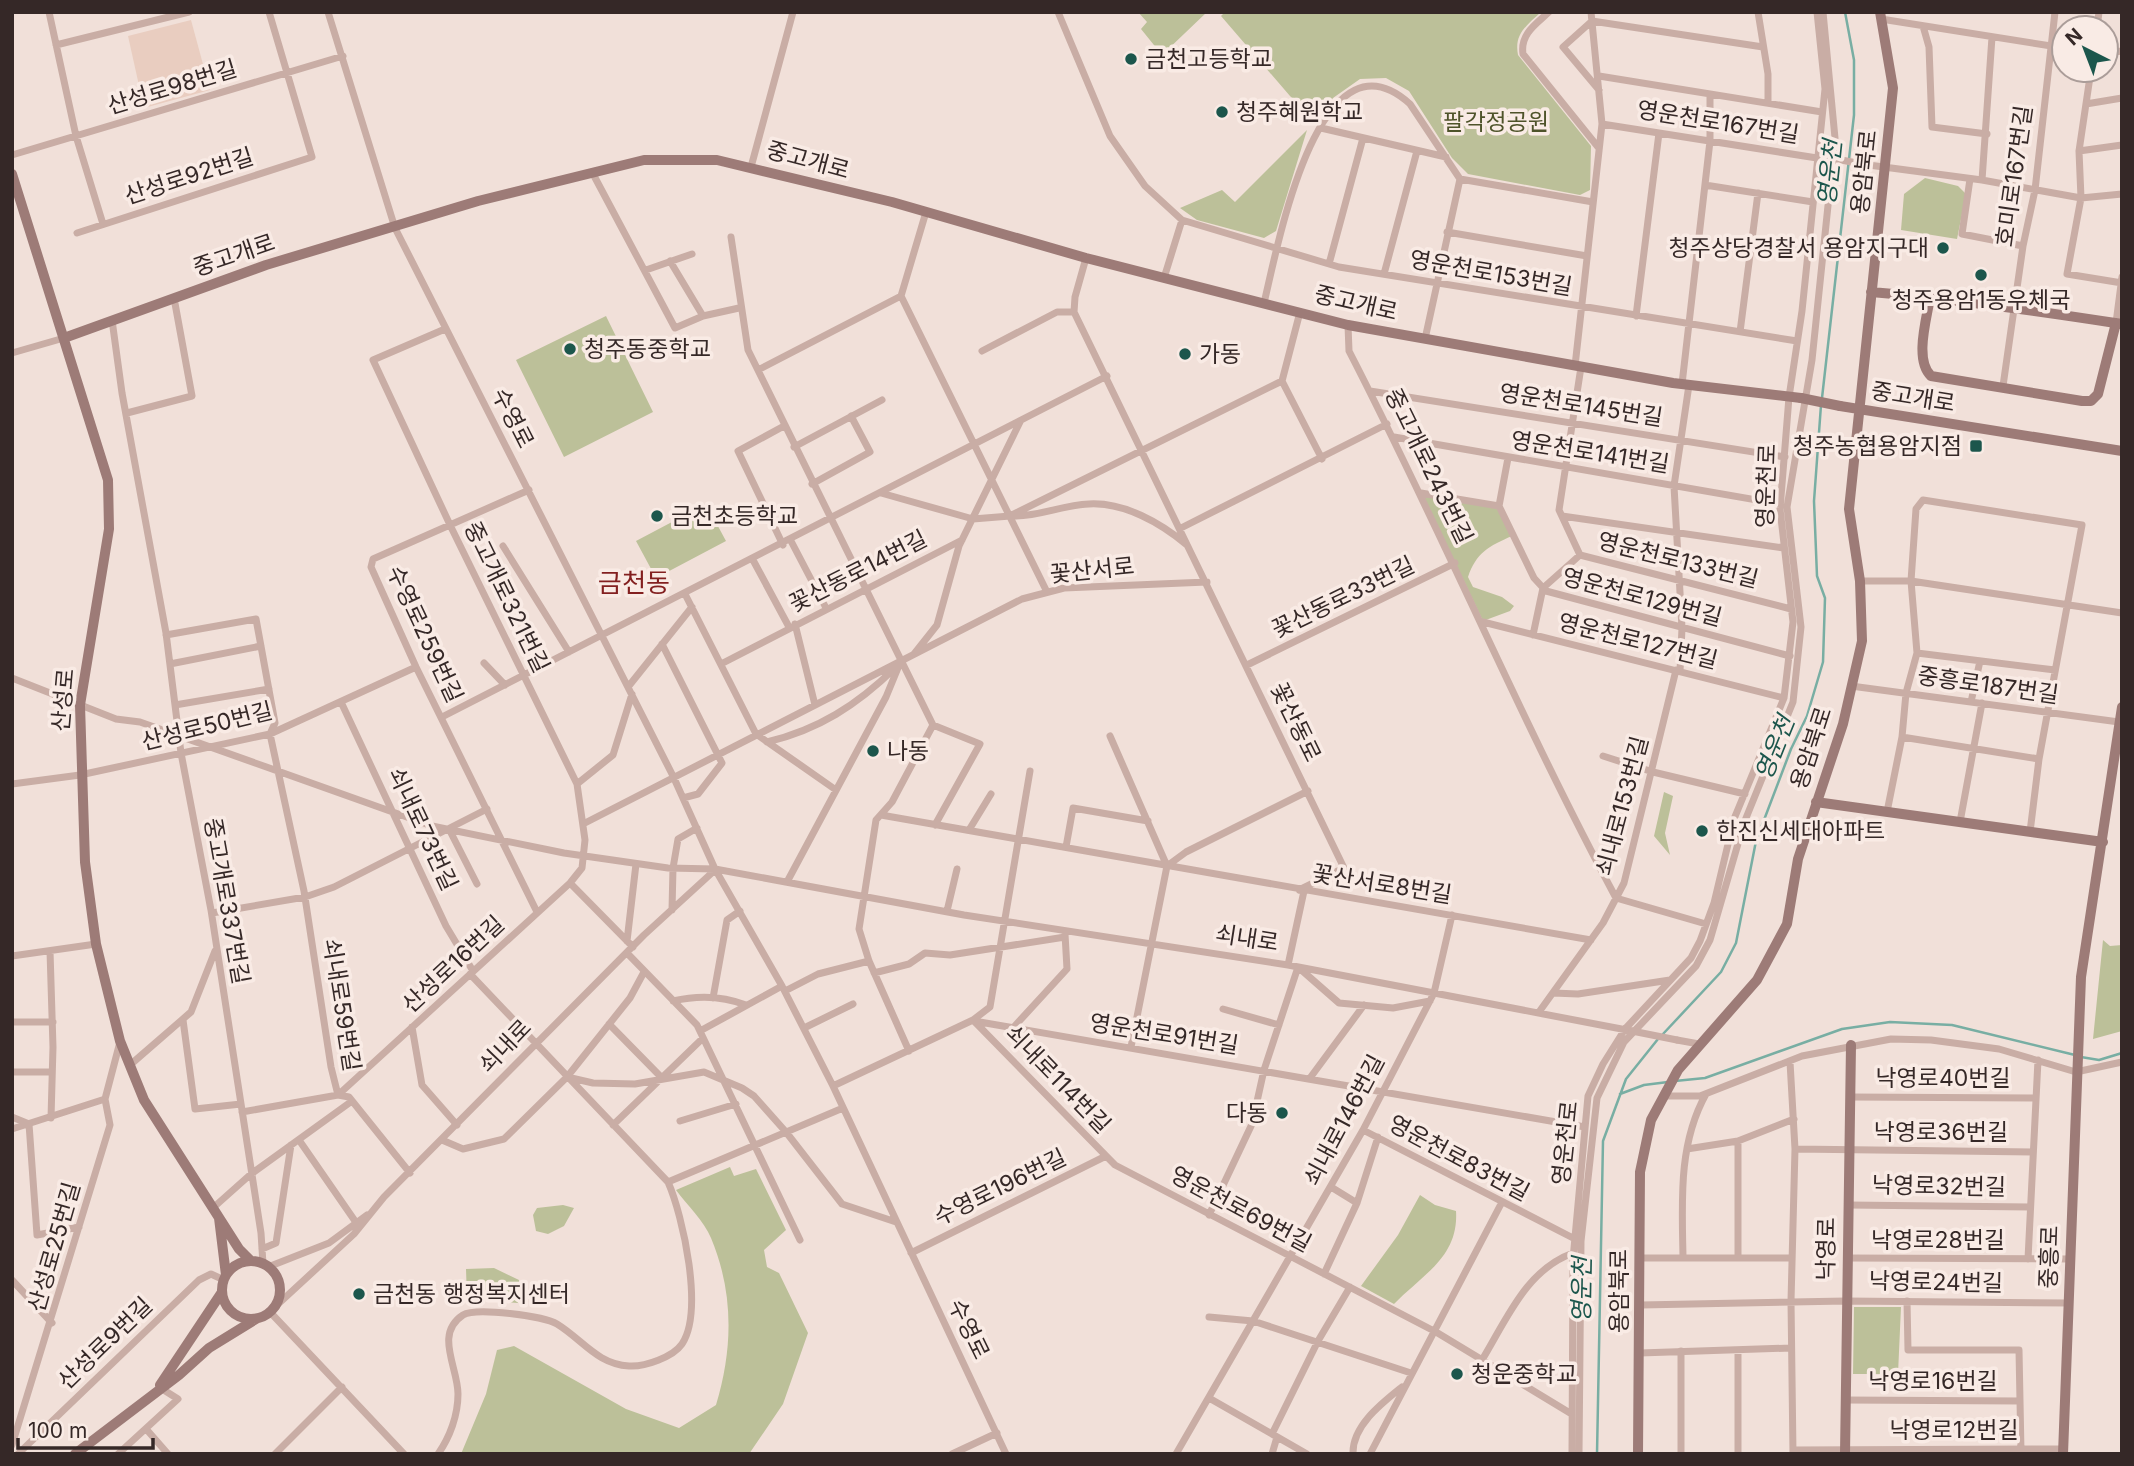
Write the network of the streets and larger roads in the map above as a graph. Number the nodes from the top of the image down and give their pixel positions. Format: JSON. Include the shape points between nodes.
{"nodes":[{"id":1,"x":49,"y":12,"type":"edge"},
{"id":2,"x":188,"y":12,"type":"edge"},
{"id":3,"x":269,"y":12,"type":"edge"},
{"id":4,"x":328,"y":12,"type":"edge"},
{"id":5,"x":793,"y":12,"type":"edge"},
{"id":6,"x":1058,"y":12,"type":"edge"},
{"id":7,"x":1549,"y":12,"type":"edge"},
{"id":8,"x":1758,"y":12,"type":"edge"},
{"id":9,"x":1817,"y":12,"type":"edge"},
{"id":10,"x":1823,"y":12,"type":"edge"},
{"id":11,"x":1592,"y":16,"type":"edge"},
{"id":12,"x":1881,"y":16,"type":"edge"},
{"id":13,"x":1923,"y":26,"type":"junction"},
{"id":14,"x":1992,"y":37,"type":"junction"},
{"id":15,"x":56,"y":45,"type":"junction"},
{"id":16,"x":2050,"y":46,"type":"joint"},
{"id":17,"x":1763,"y":47,"type":"junction"},
{"id":18,"x":343,"y":56,"type":"junction"},
{"id":19,"x":288,"y":73,"type":"junction"},
{"id":20,"x":1599,"y":76,"type":"junction"},
{"id":21,"x":2089,"y":84,"type":"edge"},
{"id":22,"x":1600,"y":91,"type":"junction"},
{"id":23,"x":1710,"y":94,"type":"junction"},
{"id":24,"x":2122,"y":98,"type":"edge"},
{"id":25,"x":1768,"y":103,"type":"junction"},
{"id":26,"x":2086,"y":104,"type":"junction"},
{"id":27,"x":1822,"y":112,"type":"junction"},
{"id":28,"x":1602,"y":124,"type":"junction"},
{"id":29,"x":1321,"y":128,"type":"junction"},
{"id":30,"x":1659,"y":133,"type":"junction"},
{"id":31,"x":1987,"y":134,"type":"junction"},
{"id":32,"x":76,"y":136,"type":"junction"},
{"id":33,"x":1363,"y":138,"type":"junction"},
{"id":34,"x":1710,"y":141,"type":"junction"},
{"id":35,"x":2122,"y":145,"type":"edge"},
{"id":36,"x":1598,"y":147,"type":"junction"},
{"id":37,"x":1417,"y":151,"type":"junction"},
{"id":38,"x":2079,"y":151,"type":"junction"},
{"id":39,"x":12,"y":155,"type":"edge"},
{"id":40,"x":1446,"y":158,"type":"junction"},
{"id":41,"x":1817,"y":158,"type":"junction"},
{"id":42,"x":751,"y":166,"type":"junction"},
{"id":43,"x":1886,"y":169,"type":"junction"},
{"id":44,"x":592,"y":172,"type":"junction"},
{"id":45,"x":12,"y":174,"type":"edge"},
{"id":46,"x":1460,"y":179,"type":"junction"},
{"id":47,"x":1970,"y":179,"type":"junction"},
{"id":48,"x":1982,"y":180,"type":"junction"},
{"id":49,"x":1705,"y":185,"type":"junction"},
{"id":50,"x":2035,"y":190,"type":"junction"},
{"id":51,"x":1758,"y":193,"type":"junction"},
{"id":52,"x":2122,"y":194,"type":"edge"},
{"id":53,"x":2081,"y":198,"type":"junction"},
{"id":54,"x":1593,"y":202,"type":"junction"},
{"id":55,"x":1813,"y":202,"type":"junction"},
{"id":56,"x":926,"y":212,"type":"junction"},
{"id":57,"x":1182,"y":220,"type":"junction"},
{"id":58,"x":103,"y":224,"type":"junction"},
{"id":59,"x":395,"y":228,"type":"junction"},
{"id":60,"x":1447,"y":232,"type":"junction"},
{"id":61,"x":77,"y":233,"type":"dead end"},
{"id":62,"x":731,"y":237,"type":"dead end"},
{"id":63,"x":2023,"y":246,"type":"junction"},
{"id":64,"x":1278,"y":248,"type":"junction"},
{"id":65,"x":692,"y":254,"type":"dead end"},
{"id":66,"x":1587,"y":256,"type":"junction"},
{"id":67,"x":1086,"y":258,"type":"junction"},
{"id":68,"x":670,"y":261,"type":"junction"},
{"id":69,"x":1329,"y":264,"type":"junction"},
{"id":70,"x":646,"y":270,"type":"junction"},
{"id":71,"x":1384,"y":274,"type":"junction"},
{"id":72,"x":1164,"y":278,"type":"junction"},
{"id":73,"x":2121,"y":281,"type":"edge"},
{"id":74,"x":1436,"y":283,"type":"junction"},
{"id":75,"x":1871,"y":292,"type":"junction"},
{"id":76,"x":901,"y":296,"type":"junction"},
{"id":77,"x":1930,"y":297,"type":"junction"},
{"id":78,"x":174,"y":298,"type":"junction"},
{"id":79,"x":1264,"y":303,"type":"junction"},
{"id":80,"x":2014,"y":306,"type":"junction"},
{"id":81,"x":739,"y":308,"type":"junction"},
{"id":82,"x":1582,"y":308,"type":"junction"},
{"id":83,"x":1074,"y":312,"type":"junction"},
{"id":84,"x":1300,"y":312,"type":"junction"},
{"id":85,"x":703,"y":316,"type":"junction"},
{"id":86,"x":1636,"y":316,"type":"junction"},
{"id":87,"x":112,"y":320,"type":"junction"},
{"id":88,"x":2119,"y":323,"type":"edge"},
{"id":89,"x":1348,"y":325,"type":"junction"},
{"id":90,"x":1690,"y":325,"type":"junction"},
{"id":91,"x":445,"y":329,"type":"junction"},
{"id":92,"x":1740,"y":332,"type":"junction"},
{"id":93,"x":64,"y":338,"type":"junction"},
{"id":94,"x":1424,"y":339,"type":"junction"},
{"id":95,"x":1797,"y":341,"type":"junction"},
{"id":96,"x":982,"y":351,"type":"dead end"},
{"id":97,"x":12,"y":352,"type":"edge"},
{"id":98,"x":1578,"y":366,"type":"junction"},
{"id":99,"x":758,"y":370,"type":"junction"},
{"id":100,"x":1107,"y":376,"type":"junction"},
{"id":101,"x":1282,"y":381,"type":"junction"},
{"id":102,"x":1685,"y":384,"type":"junction"},
{"id":103,"x":2003,"y":386,"type":"junction"},
{"id":104,"x":1370,"y":391,"type":"junction"},
{"id":105,"x":1789,"y":397,"type":"junction"},
{"id":106,"x":882,"y":400,"type":"dead end"},
{"id":107,"x":1860,"y":410,"type":"junction"},
{"id":108,"x":127,"y":413,"type":"junction"},
{"id":109,"x":851,"y":416,"type":"junction"},
{"id":110,"x":1020,"y":421,"type":"junction"},
{"id":111,"x":1572,"y":423,"type":"junction"},
{"id":112,"x":1387,"y":424,"type":"junction"},
{"id":113,"x":783,"y":426,"type":"junction"},
{"id":114,"x":1394,"y":438,"type":"junction"},
{"id":115,"x":1679,"y":440,"type":"junction"},
{"id":116,"x":975,"y":444,"type":"junction"},
{"id":117,"x":794,"y":447,"type":"junction"},
{"id":118,"x":1143,"y":449,"type":"junction"},
{"id":119,"x":2122,"y":452,"type":"edge"},
{"id":120,"x":1785,"y":457,"type":"junction"},
{"id":121,"x":1508,"y":458,"type":"junction"},
{"id":122,"x":1322,"y":459,"type":"junction"},
{"id":123,"x":1564,"y":467,"type":"junction"},
{"id":124,"x":993,"y":481,"type":"junction"},
{"id":125,"x":811,"y":484,"type":"junction"},
{"id":126,"x":1674,"y":486,"type":"junction"},
{"id":127,"x":529,"y":490,"type":"junction"},
{"id":128,"x":880,"y":492,"type":"junction"},
{"id":129,"x":1421,"y":493,"type":"junction"},
{"id":130,"x":1780,"y":503,"type":"junction"},
{"id":131,"x":1499,"y":506,"type":"junction"},
{"id":132,"x":1010,"y":516,"type":"junction"},
{"id":133,"x":1562,"y":516,"type":"junction"},
{"id":134,"x":829,"y":519,"type":"junction"},
{"id":135,"x":974,"y":519,"type":"junction"},
{"id":136,"x":451,"y":527,"type":"junction"},
{"id":137,"x":1181,"y":528,"type":"junction"},
{"id":138,"x":1676,"y":532,"type":"junction"},
{"id":139,"x":962,"y":540,"type":"junction"},
{"id":140,"x":787,"y":543,"type":"junction"},
{"id":141,"x":503,"y":546,"type":"dead end"},
{"id":142,"x":1190,"y":548,"type":"junction"},
{"id":143,"x":1784,"y":548,"type":"junction"},
{"id":144,"x":1580,"y":555,"type":"junction"},
{"id":145,"x":753,"y":560,"type":"junction"},
{"id":146,"x":1455,"y":564,"type":"junction"},
{"id":147,"x":1679,"y":580,"type":"junction"},
{"id":148,"x":1860,"y":581,"type":"junction"},
{"id":149,"x":1911,"y":581,"type":"junction"},
{"id":150,"x":1207,"y":582,"type":"junction"},
{"id":151,"x":1543,"y":589,"type":"junction"},
{"id":152,"x":864,"y":590,"type":"junction"},
{"id":153,"x":1047,"y":592,"type":"junction"},
{"id":154,"x":685,"y":594,"type":"junction"},
{"id":155,"x":946,"y":594,"type":"joint"},
{"id":156,"x":2066,"y":604,"type":"junction"},
{"id":157,"x":692,"y":607,"type":"junction"},
{"id":158,"x":827,"y":608,"type":"junction"},
{"id":159,"x":1791,"y":609,"type":"junction"},
{"id":160,"x":2122,"y":613,"type":"edge"},
{"id":161,"x":1483,"y":622,"type":"junction"},
{"id":162,"x":792,"y":625,"type":"junction"},
{"id":163,"x":1682,"y":628,"type":"junction"},
{"id":164,"x":166,"y":635,"type":"junction"},
{"id":165,"x":602,"y":635,"type":"junction"},
{"id":166,"x":1533,"y":635,"type":"junction"},
{"id":167,"x":662,"y":644,"type":"junction"},
{"id":168,"x":261,"y":646,"type":"junction"},
{"id":169,"x":569,"y":652,"type":"junction"},
{"id":170,"x":1917,"y":653,"type":"junction"},
{"id":171,"x":912,"y":656,"type":"junction"},
{"id":172,"x":1790,"y":656,"type":"junction"},
{"id":173,"x":1980,"y":661,"type":"junction"},
{"id":174,"x":900,"y":662,"type":"junction"},
{"id":175,"x":484,"y":663,"type":"dead end"},
{"id":176,"x":170,"y":664,"type":"junction"},
{"id":177,"x":721,"y":664,"type":"junction"},
{"id":178,"x":1247,"y":665,"type":"junction"},
{"id":179,"x":416,"y":667,"type":"junction"},
{"id":180,"x":2055,"y":670,"type":"junction"},
{"id":181,"x":1678,"y":671,"type":"junction"},
{"id":182,"x":524,"y":676,"type":"junction"},
{"id":183,"x":12,"y":678,"type":"edge"},
{"id":184,"x":505,"y":685,"type":"junction"},
{"id":185,"x":1852,"y":685,"type":"junction"},
{"id":186,"x":268,"y":689,"type":"junction"},
{"id":187,"x":630,"y":691,"type":"junction"},
{"id":188,"x":1906,"y":693,"type":"junction"},
{"id":189,"x":1784,"y":698,"type":"junction"},
{"id":190,"x":341,"y":702,"type":"junction"},
{"id":191,"x":1971,"y":702,"type":"junction"},
{"id":192,"x":1982,"y":704,"type":"junction"},
{"id":193,"x":80,"y":705,"type":"junction"},
{"id":194,"x":175,"y":705,"type":"junction"},
{"id":195,"x":815,"y":705,"type":"junction"},
{"id":196,"x":2122,"y":707,"type":"edge"},
{"id":197,"x":2047,"y":714,"type":"junction"},
{"id":198,"x":442,"y":717,"type":"junction"},
{"id":199,"x":2119,"y":722,"type":"junction"},
{"id":200,"x":933,"y":725,"type":"junction"},
{"id":201,"x":270,"y":734,"type":"junction"},
{"id":202,"x":756,"y":734,"type":"junction"},
{"id":203,"x":1110,"y":736,"type":"dead end"},
{"id":204,"x":178,"y":737,"type":"junction"},
{"id":205,"x":1902,"y":737,"type":"junction"},
{"id":206,"x":767,"y":742,"type":"junction"},
{"id":207,"x":206,"y":748,"type":"junction"},
{"id":208,"x":1973,"y":748,"type":"junction"},
{"id":209,"x":181,"y":753,"type":"junction"},
{"id":210,"x":718,"y":753,"type":"junction"},
{"id":211,"x":1603,"y":757,"type":"dead end"},
{"id":212,"x":2039,"y":759,"type":"junction"},
{"id":213,"x":1030,"y":771,"type":"dead end"},
{"id":214,"x":278,"y":772,"type":"junction"},
{"id":215,"x":1653,"y":772,"type":"junction"},
{"id":216,"x":80,"y":775,"type":"junction"},
{"id":217,"x":673,"y":776,"type":"junction"},
{"id":218,"x":12,"y":784,"type":"edge"},
{"id":219,"x":577,"y":784,"type":"junction"},
{"id":220,"x":836,"y":790,"type":"junction"},
{"id":221,"x":1308,"y":791,"type":"junction"},
{"id":222,"x":991,"y":794,"type":"dead end"},
{"id":223,"x":1745,"y":794,"type":"junction"},
{"id":224,"x":683,"y":798,"type":"junction"},
{"id":225,"x":1816,"y":802,"type":"junction"},
{"id":226,"x":487,"y":809,"type":"junction"},
{"id":227,"x":1887,"y":812,"type":"junction"},
{"id":228,"x":394,"y":813,"type":"junction"},
{"id":229,"x":881,"y":815,"type":"junction"},
{"id":230,"x":1148,"y":821,"type":"junction"},
{"id":231,"x":1960,"y":822,"type":"junction"},
{"id":232,"x":583,"y":824,"type":"junction"},
{"id":233,"x":935,"y":825,"type":"junction"},
{"id":234,"x":697,"y":828,"type":"junction"},
{"id":235,"x":449,"y":829,"type":"junction"},
{"id":236,"x":969,"y":830,"type":"junction"},
{"id":237,"x":2031,"y":832,"type":"junction"},
{"id":238,"x":1021,"y":839,"type":"junction"},
{"id":239,"x":502,"y":841,"type":"junction"},
{"id":240,"x":2103,"y":842,"type":"junction"},
{"id":241,"x":1066,"y":847,"type":"junction"},
{"id":242,"x":411,"y":848,"type":"junction"},
{"id":243,"x":582,"y":856,"type":"junction"},
{"id":244,"x":636,"y":863,"type":"junction"},
{"id":245,"x":1167,"y":866,"type":"junction"},
{"id":246,"x":673,"y":868,"type":"junction"},
{"id":247,"x":715,"y":869,"type":"junction"},
{"id":248,"x":957,"y":869,"type":"dead end"},
{"id":249,"x":787,"y":882,"type":"junction"},
{"id":250,"x":570,"y":883,"type":"junction"},
{"id":251,"x":477,"y":884,"type":"dead end"},
{"id":252,"x":1301,"y":890,"type":"junction"},
{"id":253,"x":863,"y":896,"type":"junction"},
{"id":254,"x":305,"y":897,"type":"junction"},
{"id":255,"x":1616,"y":898,"type":"junction"},
{"id":256,"x":672,"y":910,"type":"junction"},
{"id":257,"x":740,"y":911,"type":"junction"},
{"id":258,"x":947,"y":911,"type":"junction"},
{"id":259,"x":537,"y":912,"type":"junction"},
{"id":260,"x":212,"y":913,"type":"junction"},
{"id":261,"x":1452,"y":915,"type":"junction"},
{"id":262,"x":1007,"y":921,"type":"junction"},
{"id":263,"x":1706,"y":924,"type":"junction"},
{"id":264,"x":1065,"y":933,"type":"junction"},
{"id":265,"x":1591,"y":940,"type":"junction"},
{"id":266,"x":626,"y":941,"type":"junction"},
{"id":267,"x":1151,"y":943,"type":"junction"},
{"id":268,"x":96,"y":944,"type":"junction"},
{"id":269,"x":1002,"y":946,"type":"junction"},
{"id":270,"x":216,"y":949,"type":"junction"},
{"id":271,"x":630,"y":950,"type":"junction"},
{"id":272,"x":50,"y":951,"type":"junction"},
{"id":273,"x":12,"y":957,"type":"edge"},
{"id":274,"x":869,"y":961,"type":"junction"},
{"id":275,"x":1288,"y":965,"type":"junction"},
{"id":276,"x":1298,"y":967,"type":"junction"},
{"id":277,"x":644,"y":972,"type":"junction"},
{"id":278,"x":471,"y":973,"type":"junction"},
{"id":279,"x":874,"y":973,"type":"junction"},
{"id":280,"x":1671,"y":980,"type":"junction"},
{"id":281,"x":783,"y":988,"type":"junction"},
{"id":282,"x":1553,"y":993,"type":"junction"},
{"id":283,"x":1432,"y":997,"type":"junction"},
{"id":284,"x":713,"y":998,"type":"junction"},
{"id":285,"x":673,"y":1002,"type":"junction"},
{"id":286,"x":853,"y":1004,"type":"dead end"},
{"id":287,"x":746,"y":1005,"type":"junction"},
{"id":288,"x":1364,"y":1005,"type":"junction"},
{"id":289,"x":1223,"y":1009,"type":"dead end"},
{"id":290,"x":1539,"y":1012,"type":"junction"},
{"id":291,"x":183,"y":1020,"type":"junction"},
{"id":292,"x":973,"y":1020,"type":"junction"},
{"id":293,"x":14,"y":1022,"type":"dead end"},
{"id":294,"x":53,"y":1022,"type":"junction"},
{"id":295,"x":609,"y":1024,"type":"junction"},
{"id":296,"x":1279,"y":1025,"type":"junction"},
{"id":297,"x":412,"y":1027,"type":"junction"},
{"id":298,"x":804,"y":1028,"type":"junction"},
{"id":299,"x":1012,"y":1029,"type":"junction"},
{"id":300,"x":1629,"y":1030,"type":"junction"},
{"id":301,"x":701,"y":1035,"type":"junction"},
{"id":302,"x":120,"y":1041,"type":"junction"},
{"id":303,"x":536,"y":1044,"type":"junction"},
{"id":304,"x":1699,"y":1044,"type":"junction"},
{"id":305,"x":1850,"y":1045,"type":"junction"},
{"id":306,"x":1130,"y":1047,"type":"junction"},
{"id":307,"x":909,"y":1051,"type":"junction"},
{"id":308,"x":2038,"y":1060,"type":"junction"},
{"id":309,"x":1790,"y":1062,"type":"junction"},
{"id":310,"x":2122,"y":1062,"type":"edge"},
{"id":311,"x":130,"y":1065,"type":"junction"},
{"id":312,"x":2076,"y":1067,"type":"junction"},
{"id":313,"x":1264,"y":1070,"type":"junction"},
{"id":314,"x":12,"y":1072,"type":"edge"},
{"id":315,"x":52,"y":1072,"type":"junction"},
{"id":316,"x":567,"y":1077,"type":"junction"},
{"id":317,"x":661,"y":1077,"type":"junction"},
{"id":318,"x":1310,"y":1078,"type":"junction"},
{"id":319,"x":724,"y":1081,"type":"junction"},
{"id":320,"x":833,"y":1086,"type":"junction"},
{"id":321,"x":1382,"y":1090,"type":"junction"},
{"id":322,"x":1707,"y":1094,"type":"junction"},
{"id":323,"x":338,"y":1095,"type":"junction"},
{"id":324,"x":1662,"y":1096,"type":"junction"},
{"id":325,"x":1850,"y":1097,"type":"junction"},
{"id":326,"x":2035,"y":1098,"type":"junction"},
{"id":327,"x":105,"y":1099,"type":"junction"},
{"id":328,"x":352,"y":1101,"type":"junction"},
{"id":329,"x":736,"y":1104,"type":"junction"},
{"id":330,"x":241,"y":1108,"type":"junction"},
{"id":331,"x":843,"y":1108,"type":"junction"},
{"id":332,"x":12,"y":1117,"type":"edge"},
{"id":333,"x":51,"y":1118,"type":"junction"},
{"id":334,"x":1794,"y":1119,"type":"junction"},
{"id":335,"x":680,"y":1121,"type":"dead end"},
{"id":336,"x":29,"y":1124,"type":"junction"},
{"id":337,"x":457,"y":1125,"type":"junction"},
{"id":338,"x":613,"y":1125,"type":"junction"},
{"id":339,"x":1585,"y":1127,"type":"junction"},
{"id":340,"x":12,"y":1129,"type":"edge"},
{"id":341,"x":1363,"y":1130,"type":"junction"},
{"id":342,"x":786,"y":1132,"type":"junction"},
{"id":343,"x":1378,"y":1138,"type":"junction"},
{"id":344,"x":299,"y":1140,"type":"junction"},
{"id":345,"x":442,"y":1140,"type":"junction"},
{"id":346,"x":1738,"y":1141,"type":"junction"},
{"id":347,"x":291,"y":1145,"type":"junction"},
{"id":348,"x":755,"y":1145,"type":"junction"},
{"id":349,"x":1687,"y":1149,"type":"junction"},
{"id":350,"x":1795,"y":1149,"type":"junction"},
{"id":351,"x":1849,"y":1151,"type":"junction"},
{"id":352,"x":1106,"y":1156,"type":"junction"},
{"id":353,"x":2033,"y":1156,"type":"junction"},
{"id":354,"x":1115,"y":1165,"type":"joint"},
{"id":355,"x":410,"y":1173,"type":"junction"},
{"id":356,"x":251,"y":1174,"type":"junction"},
{"id":357,"x":668,"y":1182,"type":"junction"},
{"id":358,"x":1331,"y":1186,"type":"junction"},
{"id":359,"x":1502,"y":1202,"type":"junction"},
{"id":360,"x":1357,"y":1203,"type":"junction"},
{"id":361,"x":1848,"y":1205,"type":"junction"},
{"id":362,"x":2031,"y":1207,"type":"junction"},
{"id":363,"x":216,"y":1211,"type":"junction"},
{"id":364,"x":1209,"y":1214,"type":"junction"},
{"id":365,"x":368,"y":1215,"type":"junction"},
{"id":366,"x":355,"y":1222,"type":"junction"},
{"id":367,"x":896,"y":1222,"type":"junction"},
{"id":368,"x":79,"y":1227,"type":"junction"},
{"id":369,"x":1575,"y":1239,"type":"junction"},
{"id":370,"x":800,"y":1240,"type":"dead end"},
{"id":371,"x":262,"y":1248,"type":"junction"},
{"id":372,"x":911,"y":1253,"type":"junction"},
{"id":373,"x":1573,"y":1253,"type":"junction"},
{"id":374,"x":1738,"y":1256,"type":"junction"},
{"id":375,"x":1291,"y":1257,"type":"junction"},
{"id":376,"x":1683,"y":1257,"type":"junction"},
{"id":377,"x":1639,"y":1258,"type":"junction"},
{"id":378,"x":1792,"y":1258,"type":"junction"},
{"id":379,"x":1847,"y":1258,"type":"junction"},
{"id":380,"x":2028,"y":1259,"type":"junction"},
{"id":381,"x":2070,"y":1259,"type":"junction"},
{"id":382,"x":251,"y":1261,"type":"junction"},
{"id":383,"x":265,"y":1265,"type":"junction"},
{"id":384,"x":1324,"y":1274,"type":"junction"},
{"id":385,"x":12,"y":1280,"type":"edge"},
{"id":386,"x":224,"y":1283,"type":"junction"},
{"id":387,"x":1350,"y":1287,"type":"junction"},
{"id":388,"x":1791,"y":1301,"type":"junction"},
{"id":389,"x":1846,"y":1301,"type":"junction"},
{"id":390,"x":1907,"y":1301,"type":"junction"},
{"id":391,"x":2068,"y":1303,"type":"junction"},
{"id":392,"x":1641,"y":1305,"type":"junction"},
{"id":393,"x":273,"y":1309,"type":"junction"},
{"id":394,"x":1209,"y":1317,"type":"dead end"},
{"id":395,"x":256,"y":1319,"type":"junction"},
{"id":396,"x":1253,"y":1321,"type":"junction"},
{"id":397,"x":52,"y":1323,"type":"junction"},
{"id":398,"x":1433,"y":1331,"type":"junction"},
{"id":399,"x":1318,"y":1341,"type":"junction"},
{"id":400,"x":1791,"y":1348,"type":"junction"},
{"id":401,"x":1738,"y":1350,"type":"junction"},
{"id":402,"x":1681,"y":1351,"type":"junction"},
{"id":403,"x":1640,"y":1353,"type":"junction"},
{"id":404,"x":1482,"y":1360,"type":"junction"},
{"id":405,"x":1411,"y":1373,"type":"junction"},
{"id":406,"x":1406,"y":1384,"type":"junction"},
{"id":407,"x":159,"y":1387,"type":"junction"},
{"id":408,"x":342,"y":1387,"type":"junction"},
{"id":409,"x":1209,"y":1398,"type":"junction"},
{"id":410,"x":1846,"y":1400,"type":"junction"},
{"id":411,"x":2020,"y":1401,"type":"junction"},
{"id":412,"x":1570,"y":1413,"type":"junction"},
{"id":413,"x":147,"y":1430,"type":"junction"},
{"id":414,"x":996,"y":1433,"type":"junction"},
{"id":415,"x":1274,"y":1435,"type":"junction"},
{"id":416,"x":12,"y":1445,"type":"edge"},
{"id":417,"x":1845,"y":1451,"type":"edge"},
{"id":418,"x":2063,"y":1451,"type":"edge"},
{"id":419,"x":1793,"y":1452,"type":"edge"},
{"id":420,"x":2021,"y":1452,"type":"edge"},
{"id":421,"x":1640,"y":1453,"type":"edge"},
{"id":422,"x":18,"y":1454,"type":"edge"},
{"id":423,"x":75,"y":1454,"type":"edge"},
{"id":424,"x":118,"y":1454,"type":"edge"},
{"id":425,"x":168,"y":1454,"type":"edge"},
{"id":426,"x":275,"y":1454,"type":"edge"},
{"id":427,"x":404,"y":1454,"type":"edge"},
{"id":428,"x":438,"y":1454,"type":"edge"},
{"id":429,"x":952,"y":1454,"type":"edge"},
{"id":430,"x":1006,"y":1454,"type":"edge"},
{"id":431,"x":1176,"y":1454,"type":"edge"},
{"id":432,"x":1272,"y":1454,"type":"edge"},
{"id":433,"x":1307,"y":1454,"type":"edge"},
{"id":434,"x":1353,"y":1454,"type":"edge"},
{"id":435,"x":1370,"y":1454,"type":"edge"},
{"id":436,"x":1572,"y":1454,"type":"edge"},
{"id":437,"x":1579,"y":1454,"type":"edge"},
{"id":438,"x":1681,"y":1454,"type":"edge"},
{"id":439,"x":1738,"y":1454,"type":"edge"}],
"edges":[{"from":1,"to":15,"type":"street"},
{"from":2,"to":15,"type":"street"},
{"from":3,"to":19,"type":"street"},
{"from":4,"to":18,"type":"street","name":"수영로"},
{"from":5,"to":42,"type":"street"},
{"from":6,"to":57,"type":"street","via":[[1110,136],[1144,186]]},
{"from":7,"to":36,"type":"street","via":[[1527,33],[1523,54]]},
{"from":8,"to":17,"type":"street"},
{"from":9,"to":27,"type":"street","name":"영운천로","via":[[1824,69]]},
{"from":10,"to":437,"type":"street","via":[[1835,138],[1814,348],[1787,507],[1801,627],[1793,702],[1744,823],[1710,940],[1696,966],[1624,1042],[1597,1098],[1581,1241]]},
{"from":11,"to":17,"type":"street"},
{"from":11,"to":20,"type":"street","name":"영운천로133번길"},
{"from":11,"to":22,"type":"street","via":[[1563,47]]},
{"from":12,"to":13,"type":"street"},
{"from":12,"to":43,"type":"street","name":"용암북로","via":[[1893,88]]},
{"from":13,"to":14,"type":"street"},
{"from":13,"to":31,"type":"street","via":[[1929,47],[1932,127]]},
{"from":14,"to":16,"type":"street"},
{"from":14,"to":31,"type":"street"},
{"from":15,"to":32,"type":"street"},
{"from":16,"to":50,"type":"street","name":"호미로167번길"},
{"from":17,"to":25,"type":"street"},
{"from":18,"to":19,"type":"street","name":"산성로98번길"},
{"from":18,"to":59,"type":"street","name":"수영로"},
{"from":19,"to":32,"type":"street","name":"산성로98번길"},
{"from":19,"to":58,"type":"street","name":"산성로92번길","via":[[312,157]]},
{"from":20,"to":22,"type":"street","name":"영운천로133번길"},
{"from":20,"to":23,"type":"street"},
{"from":21,"to":26,"type":"street"},
{"from":22,"to":28,"type":"street","name":"영운천로133번길"},
{"from":23,"to":25,"type":"street"},
{"from":23,"to":34,"type":"street","name":"쇠내로153번길"},
{"from":24,"to":26,"type":"street"},
{"from":25,"to":27,"type":"street"},
{"from":26,"to":38,"type":"street"},
{"from":27,"to":41,"type":"street","name":"영운천로"},
{"from":28,"to":30,"type":"street","name":"영운천로167번길"},
{"from":28,"to":36,"type":"street","name":"영운천로133번길"},
{"from":29,"to":33,"type":"street"},
{"from":29,"to":40,"type":"street","via":[[1359,87],[1382,86],[1410,104]]},
{"from":29,"to":64,"type":"street","via":[[1300,165]]},
{"from":30,"to":34,"type":"street","name":"영운천로167번길"},
{"from":30,"to":86,"type":"street"},
{"from":31,"to":48,"type":"street"},
{"from":32,"to":39,"type":"street","name":"산성로98번길"},
{"from":32,"to":58,"type":"street"},
{"from":33,"to":37,"type":"street"},
{"from":33,"to":69,"type":"street"},
{"from":34,"to":41,"type":"street","name":"영운천로167번길"},
{"from":34,"to":49,"type":"street","name":"쇠내로153번길"},
{"from":35,"to":38,"type":"street"},
{"from":36,"to":54,"type":"street","name":"영운천로133번길"},
{"from":37,"to":40,"type":"street"},
{"from":37,"to":71,"type":"street"},
{"from":38,"to":53,"type":"street"},
{"from":40,"to":46,"type":"street"},
{"from":41,"to":43,"type":"street","name":"영운천로167번길","bridge":true,"via":[[1827,156]]},
{"from":41,"to":55,"type":"street","name":"영운천로"},
{"from":42,"to":44,"type":"street","name":"중고개로","via":[[717,160],[644,160]]},
{"from":42,"to":56,"type":"street","name":"중고개로"},
{"from":43,"to":47,"type":"street"},
{"from":43,"to":75,"type":"street","name":"용암북로"},
{"from":44,"to":59,"type":"street","name":"중고개로"},
{"from":44,"to":70,"type":"street"},
{"from":45,"to":93,"type":"street","name":"산성로"},
{"from":46,"to":54,"type":"street"},
{"from":46,"to":60,"type":"street"},
{"from":47,"to":48,"type":"street"},
{"from":47,"to":63,"type":"street","via":[[1962,234]]},
{"from":48,"to":50,"type":"street"},
{"from":49,"to":51,"type":"street"},
{"from":49,"to":90,"type":"street","name":"쇠내로153번길"},
{"from":50,"to":53,"type":"street"},
{"from":50,"to":63,"type":"street","name":"호미로167번길"},
{"from":51,"to":55,"type":"street"},
{"from":51,"to":92,"type":"street"},
{"from":52,"to":53,"type":"street"},
{"from":53,"to":73,"type":"street","via":[[2067,274]]},
{"from":54,"to":66,"type":"street","name":"영운천로133번길"},
{"from":55,"to":95,"type":"street","name":"영운천로"},
{"from":56,"to":67,"type":"street","name":"중고개로"},
{"from":56,"to":76,"type":"street"},
{"from":57,"to":64,"type":"street","name":"영운천로153번길"},
{"from":57,"to":72,"type":"street"},
{"from":58,"to":61,"type":"street","name":"산성로92번길"},
{"from":59,"to":78,"type":"street","name":"중고개로","via":[[266,265]]},
{"from":59,"to":91,"type":"street","name":"수영로"},
{"from":60,"to":66,"type":"street"},
{"from":60,"to":74,"type":"street"},
{"from":62,"to":81,"type":"street"},
{"from":63,"to":80,"type":"street","name":"호미로167번길"},
{"from":64,"to":69,"type":"street","name":"영운천로153번길"},
{"from":64,"to":79,"type":"street"},
{"from":65,"to":68,"type":"street"},
{"from":66,"to":82,"type":"street","name":"영운천로133번길"},
{"from":67,"to":72,"type":"street","name":"중고개로"},
{"from":67,"to":83,"type":"street"},
{"from":68,"to":70,"type":"street"},
{"from":68,"to":85,"type":"street"},
{"from":69,"to":71,"type":"street","name":"영운천로153번길"},
{"from":70,"to":85,"type":"street","via":[[675,328]]},
{"from":71,"to":74,"type":"street","name":"영운천로153번길"},
{"from":72,"to":79,"type":"street","name":"중고개로"},
{"from":73,"to":88,"type":"street"},
{"from":74,"to":82,"type":"street","name":"영운천로153번길"},
{"from":74,"to":94,"type":"street"},
{"from":75,"to":77,"type":"street"},
{"from":75,"to":107,"type":"street","name":"용암북로"},
{"from":76,"to":99,"type":"street"},
{"from":76,"to":116,"type":"street"},
{"from":77,"to":80,"type":"street"},
{"from":77,"to":103,"type":"street","via":[[1922,358],[1925,370],[1931,376]]},
{"from":78,"to":87,"type":"street","name":"중고개로"},
{"from":78,"to":108,"type":"street","via":[[192,396]]},
{"from":79,"to":84,"type":"street","name":"중고개로"},
{"from":80,"to":88,"type":"street"},
{"from":80,"to":103,"type":"street","name":"호미로167번길"},
{"from":81,"to":85,"type":"street"},
{"from":81,"to":99,"type":"street","via":[[748,350]]},
{"from":82,"to":86,"type":"street","name":"영운천로153번길"},
{"from":82,"to":98,"type":"street","name":"영운천로133번길"},
{"from":83,"to":96,"type":"street","via":[[1057,312]]},
{"from":83,"to":100,"type":"street","name":"꽃산동로"},
{"from":84,"to":89,"type":"street","name":"중고개로"},
{"from":84,"to":101,"type":"street"},
{"from":86,"to":90,"type":"street","name":"영운천로153번길"},
{"from":87,"to":93,"type":"street","name":"중고개로"},
{"from":87,"to":108,"type":"street","name":"중고개로337번길"},
{"from":88,"to":103,"type":"street","via":[[2098,394],[2091,401]]},
{"from":89,"to":94,"type":"street","name":"중고개로"},
{"from":89,"to":104,"type":"street","name":"중고개로243번길","via":[[1349,351]]},
{"from":90,"to":92,"type":"street","name":"영운천로153번길"},
{"from":90,"to":102,"type":"street","name":"쇠내로153번길"},
{"from":91,"to":127,"type":"street","name":"수영로"},
{"from":91,"to":136,"type":"street","name":"중고개로321번길","via":[[373,360]]},
{"from":92,"to":95,"type":"street","name":"영운천로153번길"},
{"from":93,"to":97,"type":"street","name":"중고개로"},
{"from":93,"to":193,"type":"street","name":"산성로","via":[[107,480],[109,529]]},
{"from":94,"to":98,"type":"street","name":"중고개로"},
{"from":95,"to":105,"type":"street","name":"영운천로"},
{"from":98,"to":102,"type":"street","name":"중고개로"},
{"from":98,"to":111,"type":"street","name":"영운천로133번길"},
{"from":99,"to":113,"type":"street"},
{"from":100,"to":110,"type":"street"},
{"from":100,"to":118,"type":"street","name":"꽃산동로"},
{"from":101,"to":118,"type":"street"},
{"from":101,"to":122,"type":"street"},
{"from":102,"to":105,"type":"street","name":"중고개로"},
{"from":102,"to":115,"type":"street","name":"쇠내로153번길"},
{"from":104,"to":111,"type":"street","name":"영운천로145번길"},
{"from":104,"to":112,"type":"street","name":"중고개로243번길"},
{"from":105,"to":107,"type":"street","name":"중고개로","bridge":true},
{"from":105,"to":120,"type":"street","name":"영운천로"},
{"from":106,"to":109,"type":"street"},
{"from":107,"to":119,"type":"street","name":"중고개로"},
{"from":107,"to":148,"type":"street","name":"용암북로","via":[[1849,509]]},
{"from":108,"to":164,"type":"street","name":"중고개로337번길"},
{"from":109,"to":117,"type":"street"},
{"from":109,"to":125,"type":"street","via":[[870,452]]},
{"from":110,"to":116,"type":"street"},
{"from":110,"to":124,"type":"street"},
{"from":111,"to":115,"type":"street","name":"영운천로145번길"},
{"from":111,"to":123,"type":"street","name":"영운천로133번길"},
{"from":112,"to":114,"type":"street","name":"중고개로243번길"},
{"from":112,"to":122,"type":"street"},
{"from":113,"to":117,"type":"street"},
{"from":113,"to":140,"type":"street","via":[[738,451]]},
{"from":114,"to":121,"type":"street","name":"영운천로141번길"},
{"from":114,"to":129,"type":"street","name":"중고개로243번길"},
{"from":115,"to":120,"type":"street","name":"영운천로145번길"},
{"from":115,"to":126,"type":"street","name":"쇠내로153번길"},
{"from":116,"to":124,"type":"street"},
{"from":116,"to":128,"type":"street"},
{"from":117,"to":125,"type":"street"},
{"from":118,"to":132,"type":"street"},
{"from":118,"to":137,"type":"street","name":"꽃산동로"},
{"from":120,"to":130,"type":"street","name":"영운천로"},
{"from":121,"to":123,"type":"street","name":"영운천로141번길"},
{"from":121,"to":131,"type":"street"},
{"from":122,"to":137,"type":"street"},
{"from":123,"to":126,"type":"street","name":"영운천로141번길"},
{"from":123,"to":133,"type":"street","name":"영운천로133번길"},
{"from":124,"to":132,"type":"street"},
{"from":124,"to":135,"type":"street"},
{"from":125,"to":134,"type":"street"},
{"from":126,"to":130,"type":"street","name":"영운천로141번길"},
{"from":126,"to":138,"type":"street","name":"쇠내로153번길"},
{"from":127,"to":136,"type":"street","name":"수영로259번길"},
{"from":127,"to":165,"type":"street","name":"수영로"},
{"from":128,"to":134,"type":"street"},
{"from":128,"to":135,"type":"street"},
{"from":129,"to":131,"type":"street"},
{"from":129,"to":146,"type":"street","name":"중고개로243번길"},
{"from":130,"to":143,"type":"street","name":"영운천로"},
{"from":131,"to":151,"type":"street","name":"영운천로129번길"},
{"from":132,"to":135,"type":"street"},
{"from":132,"to":142,"type":"street","name":"꽃산동로","via":[[1108,505],[1152,521]]},
{"from":132,"to":153,"type":"street"},
{"from":133,"to":138,"type":"street"},
{"from":133,"to":144,"type":"street","name":"영운천로133번길"},
{"from":134,"to":140,"type":"street"},
{"from":134,"to":152,"type":"street"},
{"from":135,"to":139,"type":"street"},
{"from":136,"to":179,"type":"street","name":"수영로259번길","via":[[373,559],[371,567]]},
{"from":136,"to":182,"type":"street","name":"중고개로321번길"},
{"from":137,"to":142,"type":"street","name":"꽃산동로"},
{"from":138,"to":143,"type":"street"},
{"from":138,"to":147,"type":"street","name":"쇠내로153번길"},
{"from":139,"to":152,"type":"street","name":"꽃산동로14번길"},
{"from":139,"to":155,"type":"street","name":"꽃산동로14번길"},
{"from":140,"to":145,"type":"street"},
{"from":140,"to":158,"type":"street"},
{"from":141,"to":169,"type":"street"},
{"from":142,"to":150,"type":"street","name":"꽃산동로"},
{"from":143,"to":159,"type":"street","name":"영운천로"},
{"from":144,"to":147,"type":"street","name":"영운천로133번길"},
{"from":144,"to":151,"type":"street"},
{"from":145,"to":154,"type":"street"},
{"from":145,"to":162,"type":"street"},
{"from":146,"to":161,"type":"street","name":"중고개로243번길"},
{"from":146,"to":178,"type":"street","name":"꽃산동로33번길"},
{"from":147,"to":159,"type":"street","name":"영운천로133번길"},
{"from":147,"to":163,"type":"street","name":"쇠내로153번길"},
{"from":148,"to":149,"type":"street"},
{"from":148,"to":185,"type":"street","name":"용암북로","via":[[1862,641]]},
{"from":149,"to":156,"type":"street"},
{"from":149,"to":156,"type":"street","via":[[1916,509],[1923,500],[2082,525]]},
{"from":149,"to":170,"type":"street"},
{"from":150,"to":153,"type":"street","name":"꽃산서로"},
{"from":150,"to":178,"type":"street","name":"꽃산동로"},
{"from":151,"to":163,"type":"street","name":"영운천로129번길"},
{"from":151,"to":166,"type":"street"},
{"from":152,"to":158,"type":"street","name":"꽃산동로14번길"},
{"from":152,"to":174,"type":"street"},
{"from":153,"to":171,"type":"street","name":"꽃산서로","via":[[1022,599]]},
{"from":154,"to":157,"type":"street"},
{"from":154,"to":165,"type":"street"},
{"from":155,"to":171,"type":"street","name":"꽃산서로","via":[[937,625]]},
{"from":156,"to":160,"type":"street"},
{"from":156,"to":180,"type":"street"},
{"from":157,"to":167,"type":"street"},
{"from":157,"to":177,"type":"street"},
{"from":158,"to":162,"type":"street","name":"꽃산동로14번길"},
{"from":159,"to":172,"type":"street","name":"영운천로"},
{"from":161,"to":166,"type":"street","name":"영운천로127번길"},
{"from":161,"to":255,"type":"street","name":"중고개로243번길"},
{"from":162,"to":177,"type":"street","name":"꽃산동로14번길"},
{"from":162,"to":195,"type":"street"},
{"from":163,"to":172,"type":"street","name":"영운천로129번길"},
{"from":163,"to":181,"type":"street","name":"쇠내로153번길"},
{"from":164,"to":168,"type":"street","name":"쇠내로59번길","via":[[256,619]]},
{"from":164,"to":176,"type":"street","name":"중고개로337번길"},
{"from":165,"to":169,"type":"street"},
{"from":165,"to":187,"type":"street","name":"수영로"},
{"from":166,"to":181,"type":"street","name":"영운천로127번길"},
{"from":167,"to":187,"type":"street"},
{"from":167,"to":210,"type":"street"},
{"from":168,"to":176,"type":"street"},
{"from":168,"to":186,"type":"street","name":"쇠내로59번길"},
{"from":169,"to":182,"type":"street"},
{"from":170,"to":173,"type":"street"},
{"from":170,"to":188,"type":"street"},
{"from":171,"to":174,"type":"street","name":"꽃산서로"},
{"from":172,"to":189,"type":"street","name":"영운천로"},
{"from":173,"to":180,"type":"street"},
{"from":173,"to":191,"type":"street"},
{"from":174,"to":195,"type":"street","name":"꽃산서로"},
{"from":174,"to":200,"type":"street"},
{"from":174,"to":206,"type":"street","via":[[836,715],[802,734]]},
{"from":174,"to":220,"type":"street"},
{"from":175,"to":184,"type":"street"},
{"from":176,"to":194,"type":"street","name":"중고개로337번길"},
{"from":177,"to":202,"type":"street"},
{"from":178,"to":221,"type":"street","name":"꽃산동로"},
{"from":179,"to":190,"type":"street","name":"산성로50번길"},
{"from":179,"to":198,"type":"street","name":"수영로259번길"},
{"from":180,"to":197,"type":"street"},
{"from":181,"to":189,"type":"street","name":"영운천로127번길"},
{"from":181,"to":215,"type":"street","name":"쇠내로153번길"},
{"from":182,"to":184,"type":"street"},
{"from":182,"to":219,"type":"street","name":"중고개로321번길"},
{"from":183,"to":193,"type":"street"},
{"from":184,"to":198,"type":"street"},
{"from":185,"to":188,"type":"street","name":"중흥로187번길"},
{"from":185,"to":225,"type":"street","name":"용암북로"},
{"from":186,"to":194,"type":"street"},
{"from":186,"to":201,"type":"street","name":"쇠내로59번길","via":[[275,723]]},
{"from":187,"to":217,"type":"street","name":"수영로"},
{"from":187,"to":219,"type":"street","via":[[613,755]]},
{"from":188,"to":191,"type":"street","name":"중흥로187번길"},
{"from":188,"to":205,"type":"street"},
{"from":189,"to":223,"type":"street","name":"영운천로"},
{"from":190,"to":201,"type":"street","name":"산성로50번길"},
{"from":190,"to":228,"type":"street","name":"쇠내로73번길"},
{"from":191,"to":192,"type":"street","name":"중흥로187번길"},
{"from":192,"to":197,"type":"street","name":"중흥로187번길"},
{"from":192,"to":208,"type":"street"},
{"from":193,"to":204,"type":"street"},
{"from":193,"to":216,"type":"street","name":"산성로"},
{"from":194,"to":204,"type":"street","name":"중고개로337번길"},
{"from":195,"to":202,"type":"street","name":"꽃산서로"},
{"from":196,"to":199,"type":"street"},
{"from":197,"to":199,"type":"street","name":"중흥로187번길"},
{"from":197,"to":212,"type":"street"},
{"from":198,"to":226,"type":"street","name":"수영로259번길"},
{"from":199,"to":240,"type":"street"},
{"from":200,"to":229,"type":"street"},
{"from":200,"to":233,"type":"street","via":[[980,744]]},
{"from":201,"to":207,"type":"street","name":"산성로50번길"},
{"from":201,"to":214,"type":"street","name":"쇠내로59번길"},
{"from":202,"to":206,"type":"street"},
{"from":202,"to":210,"type":"street","name":"꽃산서로"},
{"from":203,"to":230,"type":"street"},
{"from":204,"to":207,"type":"street"},
{"from":204,"to":209,"type":"street","name":"중고개로337번길"},
{"from":205,"to":208,"type":"street"},
{"from":205,"to":227,"type":"street"},
{"from":206,"to":220,"type":"street"},
{"from":207,"to":209,"type":"street","name":"산성로50번길"},
{"from":207,"to":214,"type":"street"},
{"from":208,"to":212,"type":"street"},
{"from":208,"to":231,"type":"street"},
{"from":209,"to":216,"type":"street","name":"산성로50번길"},
{"from":209,"to":260,"type":"street","name":"중고개로337번길"},
{"from":210,"to":217,"type":"street","name":"꽃산서로"},
{"from":210,"to":224,"type":"street","via":[[722,763],[698,794]]},
{"from":211,"to":215,"type":"street"},
{"from":212,"to":237,"type":"street"},
{"from":213,"to":238,"type":"street"},
{"from":214,"to":228,"type":"street"},
{"from":214,"to":254,"type":"street","name":"쇠내로59번길"},
{"from":215,"to":223,"type":"street"},
{"from":215,"to":255,"type":"street","name":"쇠내로153번길"},
{"from":216,"to":218,"type":"street","name":"산성로50번길"},
{"from":216,"to":268,"type":"street","name":"산성로"},
{"from":217,"to":224,"type":"street","name":"수영로"},
{"from":217,"to":232,"type":"street","name":"꽃산서로"},
{"from":219,"to":232,"type":"street","name":"중고개로321번길"},
{"from":220,"to":249,"type":"street"},
{"from":221,"to":245,"type":"street"},
{"from":221,"to":252,"type":"street","name":"꽃산동로","via":[[1344,868]]},
{"from":222,"to":236,"type":"street"},
{"from":223,"to":263,"type":"street","name":"영운천로"},
{"from":224,"to":234,"type":"street","name":"수영로"},
{"from":225,"to":227,"type":"street"},
{"from":225,"to":304,"type":"street","name":"용암북로","via":[[1798,859],[1787,924],[1757,980]]},
{"from":226,"to":235,"type":"street"},
{"from":226,"to":239,"type":"street","name":"수영로259번길"},
{"from":227,"to":231,"type":"street"},
{"from":228,"to":235,"type":"street"},
{"from":228,"to":242,"type":"street","name":"쇠내로73번길"},
{"from":229,"to":233,"type":"street","name":"꽃산서로8번길"},
{"from":229,"to":253,"type":"street","via":[[876,820]]},
{"from":230,"to":241,"type":"street","via":[[1073,808]]},
{"from":230,"to":245,"type":"street"},
{"from":231,"to":237,"type":"street"},
{"from":232,"to":243,"type":"street","name":"중고개로321번길"},
{"from":233,"to":236,"type":"street","name":"꽃산서로8번길"},
{"from":234,"to":246,"type":"street","via":[[678,839]]},
{"from":234,"to":247,"type":"street","name":"수영로"},
{"from":235,"to":239,"type":"street"},
{"from":235,"to":242,"type":"street"},
{"from":235,"to":251,"type":"street"},
{"from":236,"to":238,"type":"street","name":"꽃산서로8번길"},
{"from":237,"to":240,"type":"street"},
{"from":238,"to":241,"type":"street","name":"꽃산서로8번길"},
{"from":238,"to":262,"type":"street"},
{"from":239,"to":243,"type":"street"},
{"from":239,"to":259,"type":"street","name":"수영로259번길"},
{"from":240,"to":312,"type":"street","name":"중흥로","via":[[2081,977]]},
{"from":241,"to":245,"type":"street","name":"꽃산서로8번길"},
{"from":242,"to":254,"type":"street"},
{"from":242,"to":278,"type":"street","name":"쇠내로73번길"},
{"from":243,"to":244,"type":"street"},
{"from":243,"to":250,"type":"street","name":"산성로16번길","via":[[582,868]]},
{"from":244,"to":246,"type":"street"},
{"from":244,"to":266,"type":"street"},
{"from":245,"to":252,"type":"street","name":"꽃산서로8번길"},
{"from":245,"to":267,"type":"street"},
{"from":246,"to":247,"type":"street"},
{"from":246,"to":256,"type":"street"},
{"from":247,"to":249,"type":"street","name":"쇠내로"},
{"from":247,"to":256,"type":"street","name":"쇠내로"},
{"from":247,"to":257,"type":"street","name":"수영로"},
{"from":248,"to":258,"type":"street"},
{"from":249,"to":253,"type":"street","name":"쇠내로"},
{"from":250,"to":259,"type":"street","name":"산성로16번길"},
{"from":250,"to":266,"type":"street"},
{"from":252,"to":261,"type":"street","name":"꽃산서로8번길"},
{"from":252,"to":275,"type":"street"},
{"from":253,"to":258,"type":"street","name":"쇠내로"},
{"from":253,"to":274,"type":"street","via":[[859,929]]},
{"from":254,"to":260,"type":"street"},
{"from":254,"to":323,"type":"street","name":"쇠내로59번길"},
{"from":255,"to":263,"type":"street"},
{"from":255,"to":265,"type":"street","name":"쇠내로153번길"},
{"from":256,"to":271,"type":"street","name":"쇠내로"},
{"from":257,"to":281,"type":"street","name":"수영로"},
{"from":257,"to":284,"type":"street","via":[[727,919]]},
{"from":258,"to":262,"type":"street","name":"쇠내로"},
{"from":259,"to":278,"type":"street","name":"산성로16번길"},
{"from":260,"to":270,"type":"street","name":"중고개로337번길"},
{"from":261,"to":265,"type":"street","name":"꽃산서로8번길"},
{"from":261,"to":283,"type":"street","name":"쇠내로146번길"},
{"from":262,"to":264,"type":"street","name":"쇠내로"},
{"from":262,"to":269,"type":"street"},
{"from":263,"to":280,"type":"street","name":"영운천로","via":[[1691,958]]},
{"from":264,"to":267,"type":"street","name":"쇠내로"},
{"from":264,"to":269,"type":"street"},
{"from":264,"to":299,"type":"street","via":[[1067,969]]},
{"from":265,"to":282,"type":"street","name":"쇠내로153번길"},
{"from":266,"to":271,"type":"street"},
{"from":267,"to":275,"type":"street","name":"쇠내로"},
{"from":267,"to":306,"type":"street"},
{"from":268,"to":272,"type":"street"},
{"from":268,"to":302,"type":"street","name":"산성로"},
{"from":269,"to":279,"type":"street","via":[[950,956],[925,953],[909,964]]},
{"from":269,"to":292,"type":"street","via":[[990,1007]]},
{"from":270,"to":291,"type":"street","via":[[191,1013]]},
{"from":270,"to":330,"type":"street","name":"중고개로337번길"},
{"from":271,"to":277,"type":"street"},
{"from":271,"to":303,"type":"street","name":"쇠내로"},
{"from":272,"to":273,"type":"street"},
{"from":272,"to":294,"type":"street"},
{"from":274,"to":279,"type":"street"},
{"from":274,"to":281,"type":"street"},
{"from":275,"to":276,"type":"street","name":"쇠내로"},
{"from":276,"to":283,"type":"street","name":"쇠내로"},
{"from":276,"to":288,"type":"street","via":[[1339,1003]]},
{"from":276,"to":296,"type":"street"},
{"from":277,"to":285,"type":"street"},
{"from":277,"to":295,"type":"street","via":[[631,998]]},
{"from":278,"to":297,"type":"street","name":"산성로16번길"},
{"from":278,"to":303,"type":"street","name":"쇠내로73번길"},
{"from":279,"to":307,"type":"street"},
{"from":280,"to":282,"type":"street","via":[[1578,994]]},
{"from":280,"to":300,"type":"street","name":"영운천로"},
{"from":281,"to":287,"type":"street"},
{"from":281,"to":298,"type":"street","name":"수영로"},
{"from":282,"to":290,"type":"street","name":"쇠내로153번길"},
{"from":283,"to":288,"type":"street","via":[[1393,1008]]},
{"from":283,"to":290,"type":"street","name":"쇠내로"},
{"from":283,"to":321,"type":"street","name":"쇠내로146번길"},
{"from":284,"to":285,"type":"street"},
{"from":284,"to":287,"type":"street"},
{"from":285,"to":301,"type":"street"},
{"from":286,"to":298,"type":"street"},
{"from":287,"to":301,"type":"street"},
{"from":288,"to":318,"type":"street"},
{"from":289,"to":296,"type":"street"},
{"from":290,"to":300,"type":"street","name":"쇠내로"},
{"from":291,"to":311,"type":"street"},
{"from":291,"to":330,"type":"street","via":[[195,1110]]},
{"from":292,"to":299,"type":"street","name":"영운천로91번길"},
{"from":292,"to":307,"type":"street"},
{"from":292,"to":352,"type":"street","name":"쇠내로114번길"},
{"from":293,"to":294,"type":"street"},
{"from":294,"to":315,"type":"street"},
{"from":295,"to":316,"type":"street"},
{"from":295,"to":317,"type":"street"},
{"from":296,"to":313,"type":"street"},
{"from":297,"to":323,"type":"street","name":"산성로16번길"},
{"from":297,"to":337,"type":"street","via":[[422,1085]]},
{"from":298,"to":320,"type":"street","name":"수영로"},
{"from":299,"to":306,"type":"street","name":"영운천로91번길"},
{"from":300,"to":304,"type":"street","name":"쇠내로","bridge":true},
{"from":300,"to":339,"type":"street","name":"영운천로","via":[[1603,1064],[1588,1096]]},
{"from":301,"to":317,"type":"street"},
{"from":301,"to":319,"type":"street"},
{"from":302,"to":311,"type":"street","name":"산성로"},
{"from":302,"to":327,"type":"street","name":"산성로25번길"},
{"from":303,"to":316,"type":"street","name":"쇠내로73번길"},
{"from":303,"to":337,"type":"street","name":"쇠내로"},
{"from":304,"to":324,"type":"street","name":"용암북로"},
{"from":305,"to":308,"type":"street","via":[[1931,1040]]},
{"from":305,"to":309,"type":"street"},
{"from":305,"to":325,"type":"street","name":"낙영로"},
{"from":306,"to":313,"type":"street","name":"영운천로91번길"},
{"from":307,"to":320,"type":"street"},
{"from":308,"to":312,"type":"street"},
{"from":308,"to":326,"type":"street","name":"낙영로28번길"},
{"from":309,"to":322,"type":"street"},
{"from":309,"to":334,"type":"street"},
{"from":310,"to":312,"type":"street"},
{"from":311,"to":363,"type":"street","name":"산성로","via":[[144,1100]]},
{"from":312,"to":381,"type":"street","name":"중흥로"},
{"from":313,"to":318,"type":"street","name":"영운천로91번길"},
{"from":313,"to":364,"type":"street","via":[[1252,1124]]},
{"from":314,"to":315,"type":"street"},
{"from":315,"to":333,"type":"street"},
{"from":316,"to":317,"type":"street","via":[[635,1084]]},
{"from":316,"to":338,"type":"street","name":"쇠내로73번길"},
{"from":316,"to":345,"type":"street","via":[[504,1139],[463,1149]]},
{"from":317,"to":319,"type":"street","via":[[704,1072]]},
{"from":317,"to":338,"type":"street"},
{"from":318,"to":321,"type":"street","name":"영운천로91번길"},
{"from":319,"to":329,"type":"street"},
{"from":319,"to":342,"type":"street","via":[[754,1096]]},
{"from":320,"to":331,"type":"street","name":"수영로"},
{"from":321,"to":339,"type":"street","name":"영운천로91번길"},
{"from":321,"to":341,"type":"street","name":"쇠내로146번길"},
{"from":322,"to":324,"type":"street"},
{"from":322,"to":349,"type":"street","via":[[1689,1132]]},
{"from":323,"to":328,"type":"street","name":"쇠내로59번길"},
{"from":323,"to":330,"type":"street"},
{"from":324,"to":377,"type":"street","name":"용암북로","via":[[1651,1120],[1640,1172]]},
{"from":325,"to":326,"type":"street","name":"낙영로40번길"},
{"from":325,"to":351,"type":"street","name":"낙영로"},
{"from":326,"to":353,"type":"street","name":"낙영로28번길"},
{"from":327,"to":333,"type":"street"},
{"from":327,"to":368,"type":"street","name":"산성로25번길","via":[[110,1125]]},
{"from":328,"to":344,"type":"street"},
{"from":328,"to":355,"type":"street","name":"쇠내로59번길"},
{"from":329,"to":335,"type":"street"},
{"from":329,"to":348,"type":"street"},
{"from":330,"to":356,"type":"street","name":"중고개로337번길"},
{"from":331,"to":342,"type":"street"},
{"from":331,"to":367,"type":"street","name":"수영로"},
{"from":332,"to":336,"type":"street"},
{"from":333,"to":336,"type":"street"},
{"from":334,"to":346,"type":"street"},
{"from":334,"to":350,"type":"street"},
{"from":336,"to":340,"type":"street"},
{"from":336,"to":368,"type":"street","via":[[37,1234]]},
{"from":337,"to":345,"type":"street","name":"쇠내로"},
{"from":338,"to":357,"type":"street","name":"쇠내로73번길"},
{"from":339,"to":369,"type":"street","name":"영운천로"},
{"from":341,"to":343,"type":"street","name":"영운천로83번길"},
{"from":341,"to":358,"type":"street","name":"쇠내로146번길"},
{"from":342,"to":348,"type":"street"},
{"from":342,"to":367,"type":"street","via":[[842,1204]]},
{"from":343,"to":359,"type":"street","name":"영운천로83번길"},
{"from":343,"to":360,"type":"street"},
{"from":344,"to":347,"type":"street"},
{"from":344,"to":366,"type":"street"},
{"from":345,"to":355,"type":"street","name":"쇠내로"},
{"from":346,"to":349,"type":"street"},
{"from":346,"to":374,"type":"street"},
{"from":347,"to":356,"type":"street"},
{"from":347,"to":371,"type":"street","via":[[276,1244]]},
{"from":348,"to":357,"type":"street"},
{"from":348,"to":370,"type":"street"},
{"from":349,"to":376,"type":"street"},
{"from":350,"to":351,"type":"street","name":"낙영로36번길"},
{"from":350,"to":378,"type":"street"},
{"from":351,"to":353,"type":"street","name":"낙영로36번길"},
{"from":351,"to":361,"type":"street","name":"낙영로"},
{"from":352,"to":354,"type":"street","name":"쇠내로114번길"},
{"from":352,"to":372,"type":"street","name":"수영로196번길"},
{"from":353,"to":362,"type":"street","name":"낙영로28번길"},
{"from":354,"to":364,"type":"street","name":"영운천로69번길"},
{"from":355,"to":365,"type":"street","name":"쇠내로"},
{"from":356,"to":363,"type":"street"},
{"from":356,"to":371,"type":"street","name":"중고개로337번길"},
{"from":357,"to":428,"type":"street","via":[[680,1209],[692,1309],[682,1344],[659,1360],[632,1367],[605,1362],[556,1323],[479,1310],[466,1313],[448,1335],[458,1393],[455,1420]]},
{"from":358,"to":360,"type":"street"},
{"from":358,"to":375,"type":"street","name":"쇠내로146번길"},
{"from":359,"to":369,"type":"street","name":"영운천로83번길"},
{"from":359,"to":398,"type":"street"},
{"from":360,"to":384,"type":"street"},
{"from":361,"to":362,"type":"street","name":"낙영로32번길"},
{"from":361,"to":379,"type":"street","name":"낙영로"},
{"from":362,"to":380,"type":"street","name":"낙영로28번길"},
{"from":363,"to":382,"type":"street","name":"산성로"},
{"from":363,"to":386,"type":"street"},
{"from":364,"to":375,"type":"street","name":"영운천로69번길"},
{"from":365,"to":366,"type":"street"},
{"from":365,"to":393,"type":"street","name":"쇠내로","via":[[354,1234]]},
{"from":366,"to":383,"type":"street","via":[[330,1243]]},
{"from":367,"to":372,"type":"street","name":"수영로"},
{"from":368,"to":397,"type":"street","name":"산성로25번길"},
{"from":369,"to":373,"type":"street","name":"영운천로"},
{"from":371,"to":383,"type":"street","name":"중고개로337번길"},
{"from":372,"to":414,"type":"street","name":"수영로"},
{"from":373,"to":404,"type":"street","via":[[1540,1271],[1527,1285]]},
{"from":373,"to":412,"type":"street","name":"영운천로"},
{"from":374,"to":376,"type":"street"},
{"from":374,"to":378,"type":"street"},
{"from":375,"to":384,"type":"street","name":"영운천로69번길"},
{"from":375,"to":396,"type":"street","name":"쇠내로146번길"},
{"from":376,"to":377,"type":"street"},
{"from":377,"to":392,"type":"street","name":"용암북로"},
{"from":378,"to":388,"type":"street"},
{"from":379,"to":380,"type":"street","name":"낙영로28번길"},
{"from":379,"to":389,"type":"street","name":"낙영로"},
{"from":380,"to":381,"type":"street","name":"낙영로28번길"},
{"from":381,"to":391,"type":"street","name":"중흥로"},
{"from":382,"to":383,"type":"street"},
{"from":382,"to":386,"type":"street","via":[[239,1264]]},
{"from":383,"to":393,"type":"street","via":[[279,1280],[279,1298]]},
{"from":384,"to":387,"type":"street","name":"영운천로69번길"},
{"from":385,"to":397,"type":"street"},
{"from":386,"to":395,"type":"street","via":[[233,1313]]},
{"from":386,"to":407,"type":"street"},
{"from":386,"to":422,"type":"street","name":"산성로9번길","via":[[211,1274],[199,1280]]},
{"from":387,"to":398,"type":"street","name":"영운천로69번길"},
{"from":387,"to":399,"type":"street"},
{"from":388,"to":389,"type":"street","name":"낙영로24번길"},
{"from":388,"to":392,"type":"street","name":"낙영로24번길"},
{"from":388,"to":400,"type":"street"},
{"from":389,"to":390,"type":"street","name":"낙영로24번길"},
{"from":389,"to":410,"type":"street","name":"낙영로"},
{"from":390,"to":391,"type":"street","name":"낙영로24번길"},
{"from":390,"to":411,"type":"street","via":[[1908,1350],[2019,1350]]},
{"from":391,"to":418,"type":"street","name":"중흥로"},
{"from":392,"to":403,"type":"street","name":"용암북로"},
{"from":393,"to":395,"type":"street"},
{"from":393,"to":408,"type":"street"},
{"from":394,"to":396,"type":"street"},
{"from":395,"to":407,"type":"street","via":[[231,1332]]},
{"from":396,"to":399,"type":"street"},
{"from":396,"to":409,"type":"street","name":"쇠내로146번길"},
{"from":397,"to":416,"type":"street","name":"산성로25번길"},
{"from":398,"to":404,"type":"street","name":"영운천로69번길"},
{"from":398,"to":405,"type":"street"},
{"from":399,"to":405,"type":"street"},
{"from":399,"to":415,"type":"street"},
{"from":400,"to":401,"type":"street"},
{"from":400,"to":419,"type":"street"},
{"from":401,"to":402,"type":"street"},
{"from":401,"to":439,"type":"street"},
{"from":402,"to":403,"type":"street"},
{"from":402,"to":438,"type":"street"},
{"from":403,"to":421,"type":"street","name":"용암북로"},
{"from":404,"to":412,"type":"street","name":"영운천로69번길"},
{"from":405,"to":406,"type":"street"},
{"from":406,"to":434,"type":"street","via":[[1369,1418],[1354,1438]]},
{"from":406,"to":435,"type":"street"},
{"from":407,"to":413,"type":"street","via":[[178,1399]]},
{"from":407,"to":423,"type":"street"},
{"from":408,"to":426,"type":"street"},
{"from":408,"to":427,"type":"street"},
{"from":409,"to":415,"type":"street"},
{"from":409,"to":431,"type":"street","name":"쇠내로146번길"},
{"from":410,"to":411,"type":"street","name":"낙영로16번길"},
{"from":410,"to":417,"type":"street","name":"낙영로"},
{"from":411,"to":420,"type":"street"},
{"from":412,"to":436,"type":"street","name":"영운천로"},
{"from":413,"to":424,"type":"street"},
{"from":413,"to":425,"type":"street"},
{"from":414,"to":429,"type":"street"},
{"from":414,"to":430,"type":"street","name":"수영로"},
{"from":415,"to":432,"type":"street"},
{"from":415,"to":433,"type":"street"},
{"from":417,"to":419,"type":"street","name":"낙영로12번길"},
{"from":417,"to":420,"type":"street","name":"낙영로12번길"},
{"from":418,"to":420,"type":"street","name":"낙영로12번길"}]}
